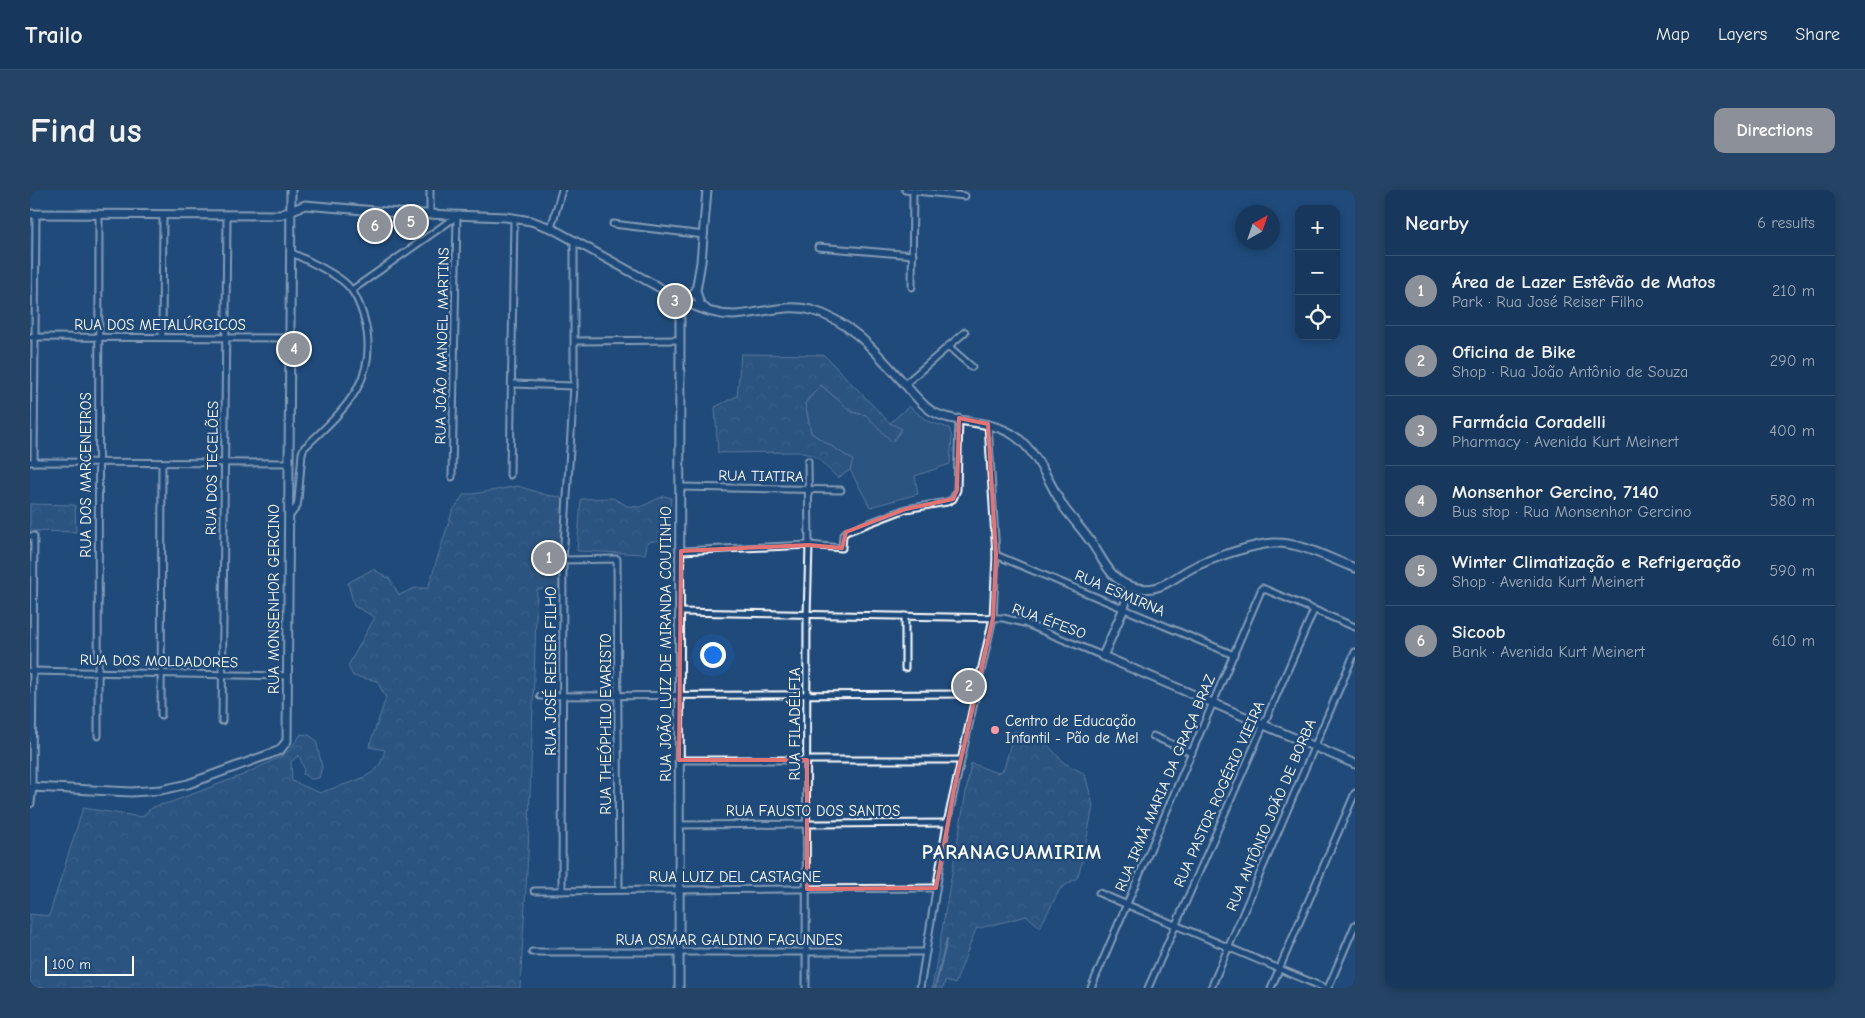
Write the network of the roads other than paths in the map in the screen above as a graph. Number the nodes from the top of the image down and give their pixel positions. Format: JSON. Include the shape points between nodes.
{"nodes":[{"id":1,"x":290,"y":190,"type":"edge"},
{"id":2,"x":430,"y":190,"type":"edge"},
{"id":3,"x":562,"y":190,"type":"edge"},
{"id":4,"x":707,"y":190,"type":"edge"},
{"id":5,"x":904,"y":190,"type":"edge"},
{"id":6,"x":913,"y":191,"type":"edge"},
{"id":7,"x":966,"y":196,"type":"dead end"},
{"id":8,"x":291,"y":211,"type":"junction"},
{"id":9,"x":33,"y":214,"type":"edge"},
{"id":10,"x":98,"y":215,"type":"junction"},
{"id":11,"x":163,"y":215,"type":"junction"},
{"id":12,"x":430,"y":215,"type":"junction"},
{"id":13,"x":227,"y":216,"type":"junction"},
{"id":14,"x":457,"y":216,"type":"junction"},
{"id":15,"x":514,"y":218,"type":"junction"},
{"id":16,"x":613,"y":224,"type":"dead end"},
{"id":17,"x":551,"y":228,"type":"junction"},
{"id":18,"x":704,"y":235,"type":"junction"},
{"id":19,"x":574,"y":241,"type":"junction"},
{"id":20,"x":818,"y":247,"type":"dead end"},
{"id":21,"x":290,"y":252,"type":"junction"},
{"id":22,"x":912,"y":255,"type":"junction"},
{"id":23,"x":912,"y":287,"type":"dead end"},
{"id":24,"x":352,"y":290,"type":"junction"},
{"id":25,"x":696,"y":291,"type":"junction"},
{"id":26,"x":684,"y":301,"type":"junction"},
{"id":27,"x":710,"y":311,"type":"junction"},
{"id":28,"x":965,"y":332,"type":"dead end"},
{"id":29,"x":32,"y":337,"type":"edge"},
{"id":30,"x":98,"y":337,"type":"junction"},
{"id":31,"x":162,"y":337,"type":"junction"},
{"id":32,"x":226,"y":338,"type":"junction"},
{"id":33,"x":290,"y":338,"type":"junction"},
{"id":34,"x":680,"y":340,"type":"junction"},
{"id":35,"x":575,"y":341,"type":"junction"},
{"id":36,"x":948,"y":346,"type":"junction"},
{"id":37,"x":972,"y":367,"type":"dead end"},
{"id":38,"x":512,"y":384,"type":"junction"},
{"id":39,"x":905,"y":384,"type":"junction"},
{"id":40,"x":574,"y":386,"type":"junction"},
{"id":41,"x":959,"y":418,"type":"junction"},
{"id":42,"x":988,"y":424,"type":"junction"},
{"id":43,"x":808,"y":461,"type":"dead end"},
{"id":44,"x":32,"y":462,"type":"edge"},
{"id":45,"x":98,"y":463,"type":"junction"},
{"id":46,"x":162,"y":463,"type":"junction"},
{"id":47,"x":225,"y":463,"type":"junction"},
{"id":48,"x":289,"y":463,"type":"junction"},
{"id":49,"x":510,"y":476,"type":"dead end"},
{"id":50,"x":452,"y":477,"type":"dead end"},
{"id":51,"x":680,"y":487,"type":"junction"},
{"id":52,"x":808,"y":489,"type":"junction"},
{"id":53,"x":842,"y":490,"type":"dead end"},
{"id":54,"x":288,"y":518,"type":"junction"},
{"id":55,"x":32,"y":536,"type":"edge"},
{"id":56,"x":809,"y":545,"type":"junction"},
{"id":57,"x":680,"y":551,"type":"junction"},
{"id":58,"x":996,"y":555,"type":"junction"},
{"id":59,"x":564,"y":560,"type":"junction"},
{"id":60,"x":1355,"y":568,"type":"edge"},
{"id":61,"x":1130,"y":586,"type":"junction"},
{"id":62,"x":1124,"y":608,"type":"junction"},
{"id":63,"x":1314,"y":610,"type":"junction"},
{"id":64,"x":680,"y":612,"type":"junction"},
{"id":65,"x":807,"y":615,"type":"junction"},
{"id":66,"x":905,"y":616,"type":"junction"},
{"id":67,"x":993,"y":618,"type":"junction"},
{"id":68,"x":1355,"y":628,"type":"edge"},
{"id":69,"x":1355,"y":652,"type":"edge"},
{"id":70,"x":1234,"y":655,"type":"junction"},
{"id":71,"x":1103,"y":656,"type":"junction"},
{"id":72,"x":905,"y":668,"type":"dead end"},
{"id":73,"x":31,"y":671,"type":"edge"},
{"id":74,"x":98,"y":672,"type":"junction"},
{"id":75,"x":161,"y":674,"type":"junction"},
{"id":76,"x":223,"y":674,"type":"junction"},
{"id":77,"x":287,"y":676,"type":"junction"},
{"id":78,"x":977,"y":694,"type":"junction"},
{"id":79,"x":679,"y":695,"type":"junction"},
{"id":80,"x":807,"y":695,"type":"junction"},
{"id":81,"x":540,"y":696,"type":"dead end"},
{"id":82,"x":563,"y":696,"type":"junction"},
{"id":83,"x":618,"y":696,"type":"junction"},
{"id":84,"x":1213,"y":704,"type":"junction"},
{"id":85,"x":161,"y":714,"type":"dead end"},
{"id":86,"x":222,"y":721,"type":"dead end"},
{"id":87,"x":1264,"y":726,"type":"junction"},
{"id":88,"x":98,"y":736,"type":"dead end"},
{"id":89,"x":1153,"y":736,"type":"dead end"},
{"id":90,"x":1314,"y":747,"type":"junction"},
{"id":91,"x":1192,"y":753,"type":"junction"},
{"id":92,"x":679,"y":760,"type":"junction"},
{"id":93,"x":807,"y":760,"type":"junction"},
{"id":94,"x":961,"y":760,"type":"junction"},
{"id":95,"x":1355,"y":764,"type":"edge"},
{"id":96,"x":31,"y":787,"type":"edge"},
{"id":97,"x":1355,"y":793,"type":"edge"},
{"id":98,"x":30,"y":803,"type":"edge"},
{"id":99,"x":947,"y":823,"type":"junction"},
{"id":100,"x":807,"y":824,"type":"junction"},
{"id":101,"x":679,"y":825,"type":"junction"},
{"id":102,"x":936,"y":888,"type":"junction"},
{"id":103,"x":807,"y":889,"type":"junction"},
{"id":104,"x":619,"y":890,"type":"junction"},
{"id":105,"x":679,"y":890,"type":"junction"},
{"id":106,"x":534,"y":891,"type":"dead end"},
{"id":107,"x":562,"y":891,"type":"junction"},
{"id":108,"x":1099,"y":893,"type":"dead end"},
{"id":109,"x":1127,"y":905,"type":"junction"},
{"id":110,"x":1175,"y":925,"type":"junction"},
{"id":111,"x":1355,"y":925,"type":"edge"},
{"id":112,"x":1228,"y":947,"type":"junction"},
{"id":113,"x":532,"y":952,"type":"dead end"},
{"id":114,"x":679,"y":952,"type":"junction"},
{"id":115,"x":806,"y":952,"type":"junction"},
{"id":116,"x":926,"y":952,"type":"junction"},
{"id":117,"x":1279,"y":969,"type":"junction"},
{"id":118,"x":679,"y":988,"type":"edge"},
{"id":119,"x":806,"y":988,"type":"edge"},
{"id":120,"x":920,"y":988,"type":"edge"},
{"id":121,"x":1091,"y":988,"type":"edge"},
{"id":122,"x":1148,"y":988,"type":"edge"},
{"id":123,"x":1211,"y":988,"type":"edge"},
{"id":124,"x":1271,"y":988,"type":"edge"},
{"id":125,"x":1327,"y":988,"type":"edge"}],
"edges":[{"from":1,"to":8,"type":"main road","name":"RUA MONSENHOR GERCINO"},
{"from":2,"to":12,"type":"street"},
{"from":3,"to":17,"type":"street"},
{"from":4,"to":18,"type":"main road"},
{"from":5,"to":6,"type":"street"},
{"from":6,"to":7,"type":"street"},
{"from":6,"to":22,"type":"street"},
{"from":8,"to":12,"type":"main road","via":[[305,205]]},
{"from":8,"to":13,"type":"main road","via":[[280,215]]},
{"from":8,"to":21,"type":"main road","name":"RUA MONSENHOR GERCINO"},
{"from":9,"to":10,"type":"main road"},
{"from":9,"to":29,"type":"street"},
{"from":10,"to":11,"type":"main road"},
{"from":10,"to":30,"type":"street","name":"RUA DOS MARCENEIROS"},
{"from":11,"to":13,"type":"main road"},
{"from":11,"to":31,"type":"street"},
{"from":12,"to":14,"type":"main road"},
{"from":13,"to":32,"type":"street","name":"RUA DOS TECELÕES"},
{"from":14,"to":15,"type":"main road"},
{"from":14,"to":24,"type":"street"},
{"from":14,"to":50,"type":"street","name":"RUA JOÃO MANOEL MARTINS"},
{"from":15,"to":17,"type":"main road"},
{"from":15,"to":38,"type":"street"},
{"from":16,"to":18,"type":"street"},
{"from":17,"to":19,"type":"main road"},
{"from":18,"to":25,"type":"main road"},
{"from":19,"to":26,"type":"main road"},
{"from":19,"to":35,"type":"street","name":"RUA JOSÉ REISER FILHO"},
{"from":20,"to":22,"type":"street"},
{"from":21,"to":24,"type":"street","via":[[331,273]]},
{"from":21,"to":33,"type":"main road","name":"RUA MONSENHOR GERCINO"},
{"from":22,"to":23,"type":"street"},
{"from":24,"to":54,"type":"street","via":[[367,333],[369,351],[365,370],[355,394],[339,416],[304,448],[297,506]]},
{"from":25,"to":26,"type":"main road"},
{"from":25,"to":27,"type":"main road","via":[[700,304]]},
{"from":26,"to":27,"type":"main road"},
{"from":26,"to":34,"type":"main road","name":"RUA JOÃO LUIZ DE MIRANDA COUTINHO","via":[[680,309]]},
{"from":27,"to":39,"type":"main road","via":[[736,315],[798,308],[826,315],[866,340]]},
{"from":28,"to":36,"type":"street"},
{"from":29,"to":30,"type":"street","name":"RUA DOS METALÚRGICOS"},
{"from":29,"to":44,"type":"street"},
{"from":30,"to":31,"type":"street","name":"RUA DOS METALÚRGICOS"},
{"from":30,"to":45,"type":"street","name":"RUA DOS MARCENEIROS"},
{"from":31,"to":32,"type":"street","name":"RUA DOS METALÚRGICOS"},
{"from":32,"to":33,"type":"street","name":"RUA DOS METALÚRGICOS"},
{"from":32,"to":47,"type":"street","name":"RUA DOS TECELÕES"},
{"from":33,"to":48,"type":"main road","name":"RUA MONSENHOR GERCINO"},
{"from":34,"to":35,"type":"street"},
{"from":34,"to":51,"type":"main road","name":"RUA JOÃO LUIZ DE MIRANDA COUTINHO"},
{"from":35,"to":40,"type":"street","name":"RUA JOSÉ REISER FILHO"},
{"from":36,"to":37,"type":"street"},
{"from":36,"to":39,"type":"street"},
{"from":38,"to":40,"type":"street"},
{"from":38,"to":49,"type":"street"},
{"from":39,"to":41,"type":"main road","via":[[930,410]]},
{"from":40,"to":59,"type":"street","name":"RUA JOSÉ REISER FILHO"},
{"from":41,"to":42,"type":"main road"},
{"from":41,"to":56,"type":"street","via":[[957,490],[953,499],[906,509],[846,532],[842,548]]},
{"from":42,"to":58,"type":"street"},
{"from":42,"to":61,"type":"main road","via":[[1009,432],[1027,447],[1108,568]]},
{"from":43,"to":52,"type":"street","name":"RUA FILADÉLFIA"},
{"from":44,"to":45,"type":"street"},
{"from":45,"to":46,"type":"street"},
{"from":45,"to":74,"type":"street","name":"RUA DOS MARCENEIROS"},
{"from":46,"to":47,"type":"street"},
{"from":46,"to":75,"type":"street"},
{"from":47,"to":48,"type":"street"},
{"from":47,"to":76,"type":"street","name":"RUA DOS TECELÕES"},
{"from":48,"to":54,"type":"main road","name":"RUA MONSENHOR GERCINO"},
{"from":51,"to":52,"type":"street","name":"RUA TIATIRA"},
{"from":51,"to":57,"type":"main road","name":"RUA JOÃO LUIZ DE MIRANDA COUTINHO"},
{"from":52,"to":53,"type":"street","name":"RUA TIATIRA"},
{"from":52,"to":56,"type":"street","name":"RUA FILADÉLFIA"},
{"from":54,"to":77,"type":"main road","name":"RUA MONSENHOR GERCINO"},
{"from":55,"to":73,"type":"street"},
{"from":56,"to":57,"type":"street"},
{"from":56,"to":65,"type":"street","name":"RUA FILADÉLFIA"},
{"from":57,"to":64,"type":"main road","name":"RUA JOÃO LUIZ DE MIRANDA COUTINHO"},
{"from":58,"to":62,"type":"street","name":"RUA ESMIRNA"},
{"from":58,"to":67,"type":"street"},
{"from":59,"to":82,"type":"street","name":"RUA JOSÉ REISER FILHO"},
{"from":59,"to":83,"type":"street","name":"RUA THEÓPHILO EVARISTO","via":[[617,558]]},
{"from":60,"to":61,"type":"main road","via":[[1301,547],[1276,543],[1255,546],[1206,562],[1163,586],[1149,589]]},
{"from":61,"to":62,"type":"main road"},
{"from":62,"to":70,"type":"street","name":"RUA ESMIRNA"},
{"from":62,"to":71,"type":"main road"},
{"from":63,"to":68,"type":"street"},
{"from":63,"to":70,"type":"street","name":"RUA IRMÃ MARIA DA GRAÇA BRAZ","via":[[1262,588]]},
{"from":63,"to":87,"type":"street","name":"RUA PASTOR ROGÉRIO VIEIRA"},
{"from":64,"to":65,"type":"street","name":"RUA ÉFESO"},
{"from":64,"to":79,"type":"main road","name":"RUA JOÃO LUIZ DE MIRANDA COUTINHO"},
{"from":65,"to":66,"type":"street","name":"RUA ÉFESO"},
{"from":65,"to":80,"type":"street","name":"RUA FILADÉLFIA"},
{"from":66,"to":67,"type":"street","name":"RUA ÉFESO"},
{"from":66,"to":72,"type":"street"},
{"from":67,"to":71,"type":"street","name":"RUA ÉFESO","via":[[1024,623]]},
{"from":67,"to":78,"type":"street"},
{"from":69,"to":90,"type":"street","name":"RUA ANTÔNIO JOÃO DE BORBA"},
{"from":70,"to":84,"type":"street","name":"RUA IRMÃ MARIA DA GRAÇA BRAZ"},
{"from":71,"to":84,"type":"main road","name":"RUA ÉFESO"},
{"from":73,"to":74,"type":"street","name":"RUA DOS MOLDADORES"},
{"from":73,"to":96,"type":"street"},
{"from":74,"to":75,"type":"street","name":"RUA DOS MOLDADORES"},
{"from":74,"to":88,"type":"street","name":"RUA DOS MARCENEIROS"},
{"from":75,"to":76,"type":"street","name":"RUA DOS MOLDADORES"},
{"from":75,"to":85,"type":"street"},
{"from":76,"to":77,"type":"street","name":"RUA DOS MOLDADORES"},
{"from":76,"to":86,"type":"street","name":"RUA DOS TECELÕES"},
{"from":77,"to":96,"type":"main road","name":"RUA MONSENHOR GERCINO","via":[[287,741],[280,750],[188,784],[160,790],[131,792]]},
{"from":78,"to":80,"type":"street"},
{"from":78,"to":94,"type":"street"},
{"from":79,"to":80,"type":"street"},
{"from":79,"to":83,"type":"street"},
{"from":79,"to":92,"type":"main road","name":"RUA JOÃO LUIZ DE MIRANDA COUTINHO"},
{"from":80,"to":93,"type":"street","name":"RUA FILADÉLFIA"},
{"from":81,"to":82,"type":"street"},
{"from":82,"to":83,"type":"street"},
{"from":82,"to":107,"type":"street","name":"RUA JOSÉ REISER FILHO"},
{"from":83,"to":104,"type":"street","name":"RUA THEÓPHILO EVARISTO"},
{"from":84,"to":87,"type":"main road","name":"RUA ÉFESO"},
{"from":84,"to":91,"type":"street","name":"RUA IRMÃ MARIA DA GRAÇA BRAZ"},
{"from":87,"to":90,"type":"main road","name":"RUA ÉFESO"},
{"from":87,"to":110,"type":"street","name":"RUA PASTOR ROGÉRIO VIEIRA"},
{"from":89,"to":91,"type":"street"},
{"from":90,"to":95,"type":"main road","name":"RUA ÉFESO"},
{"from":90,"to":112,"type":"street","name":"RUA ANTÔNIO JOÃO DE BORBA"},
{"from":91,"to":109,"type":"street","name":"RUA IRMÃ MARIA DA GRAÇA BRAZ"},
{"from":92,"to":93,"type":"street"},
{"from":92,"to":101,"type":"main road","name":"RUA JOÃO LUIZ DE MIRANDA COUTINHO"},
{"from":93,"to":94,"type":"street"},
{"from":93,"to":100,"type":"street","name":"RUA FILADÉLFIA"},
{"from":94,"to":99,"type":"street"},
{"from":96,"to":98,"type":"main road"},
{"from":97,"to":117,"type":"street"},
{"from":99,"to":100,"type":"street","name":"RUA FAUSTO DOS SANTOS"},
{"from":99,"to":102,"type":"street"},
{"from":100,"to":101,"type":"street","name":"RUA FAUSTO DOS SANTOS"},
{"from":100,"to":103,"type":"street","name":"RUA FILADÉLFIA"},
{"from":101,"to":105,"type":"main road","name":"RUA JOÃO LUIZ DE MIRANDA COUTINHO"},
{"from":102,"to":103,"type":"street","name":"RUA LUIZ DEL CASTAGNE"},
{"from":102,"to":116,"type":"street"},
{"from":103,"to":105,"type":"street","name":"RUA LUIZ DEL CASTAGNE"},
{"from":103,"to":115,"type":"street","name":"RUA FILADÉLFIA"},
{"from":104,"to":105,"type":"street","name":"RUA LUIZ DEL CASTAGNE"},
{"from":104,"to":107,"type":"street","name":"RUA LUIZ DEL CASTAGNE"},
{"from":105,"to":114,"type":"main road","name":"RUA JOÃO LUIZ DE MIRANDA COUTINHO"},
{"from":106,"to":107,"type":"street","name":"RUA LUIZ DEL CASTAGNE"},
{"from":108,"to":109,"type":"street"},
{"from":109,"to":110,"type":"street"},
{"from":109,"to":121,"type":"street","name":"RUA IRMÃ MARIA DA GRAÇA BRAZ"},
{"from":110,"to":112,"type":"street"},
{"from":110,"to":122,"type":"street","name":"RUA PASTOR ROGÉRIO VIEIRA"},
{"from":111,"to":125,"type":"street"},
{"from":112,"to":117,"type":"street"},
{"from":112,"to":123,"type":"street","name":"RUA ANTÔNIO JOÃO DE BORBA"},
{"from":113,"to":114,"type":"street","name":"RUA OSMAR GALDINO FAGUNDES"},
{"from":114,"to":115,"type":"street","name":"RUA OSMAR GALDINO FAGUNDES"},
{"from":114,"to":118,"type":"main road","name":"RUA JOÃO LUIZ DE MIRANDA COUTINHO"},
{"from":115,"to":116,"type":"street","name":"RUA OSMAR GALDINO FAGUNDES"},
{"from":115,"to":119,"type":"street","name":"RUA FILADÉLFIA"},
{"from":116,"to":120,"type":"street"},
{"from":117,"to":124,"type":"street"},
{"from":117,"to":125,"type":"street"}]}
